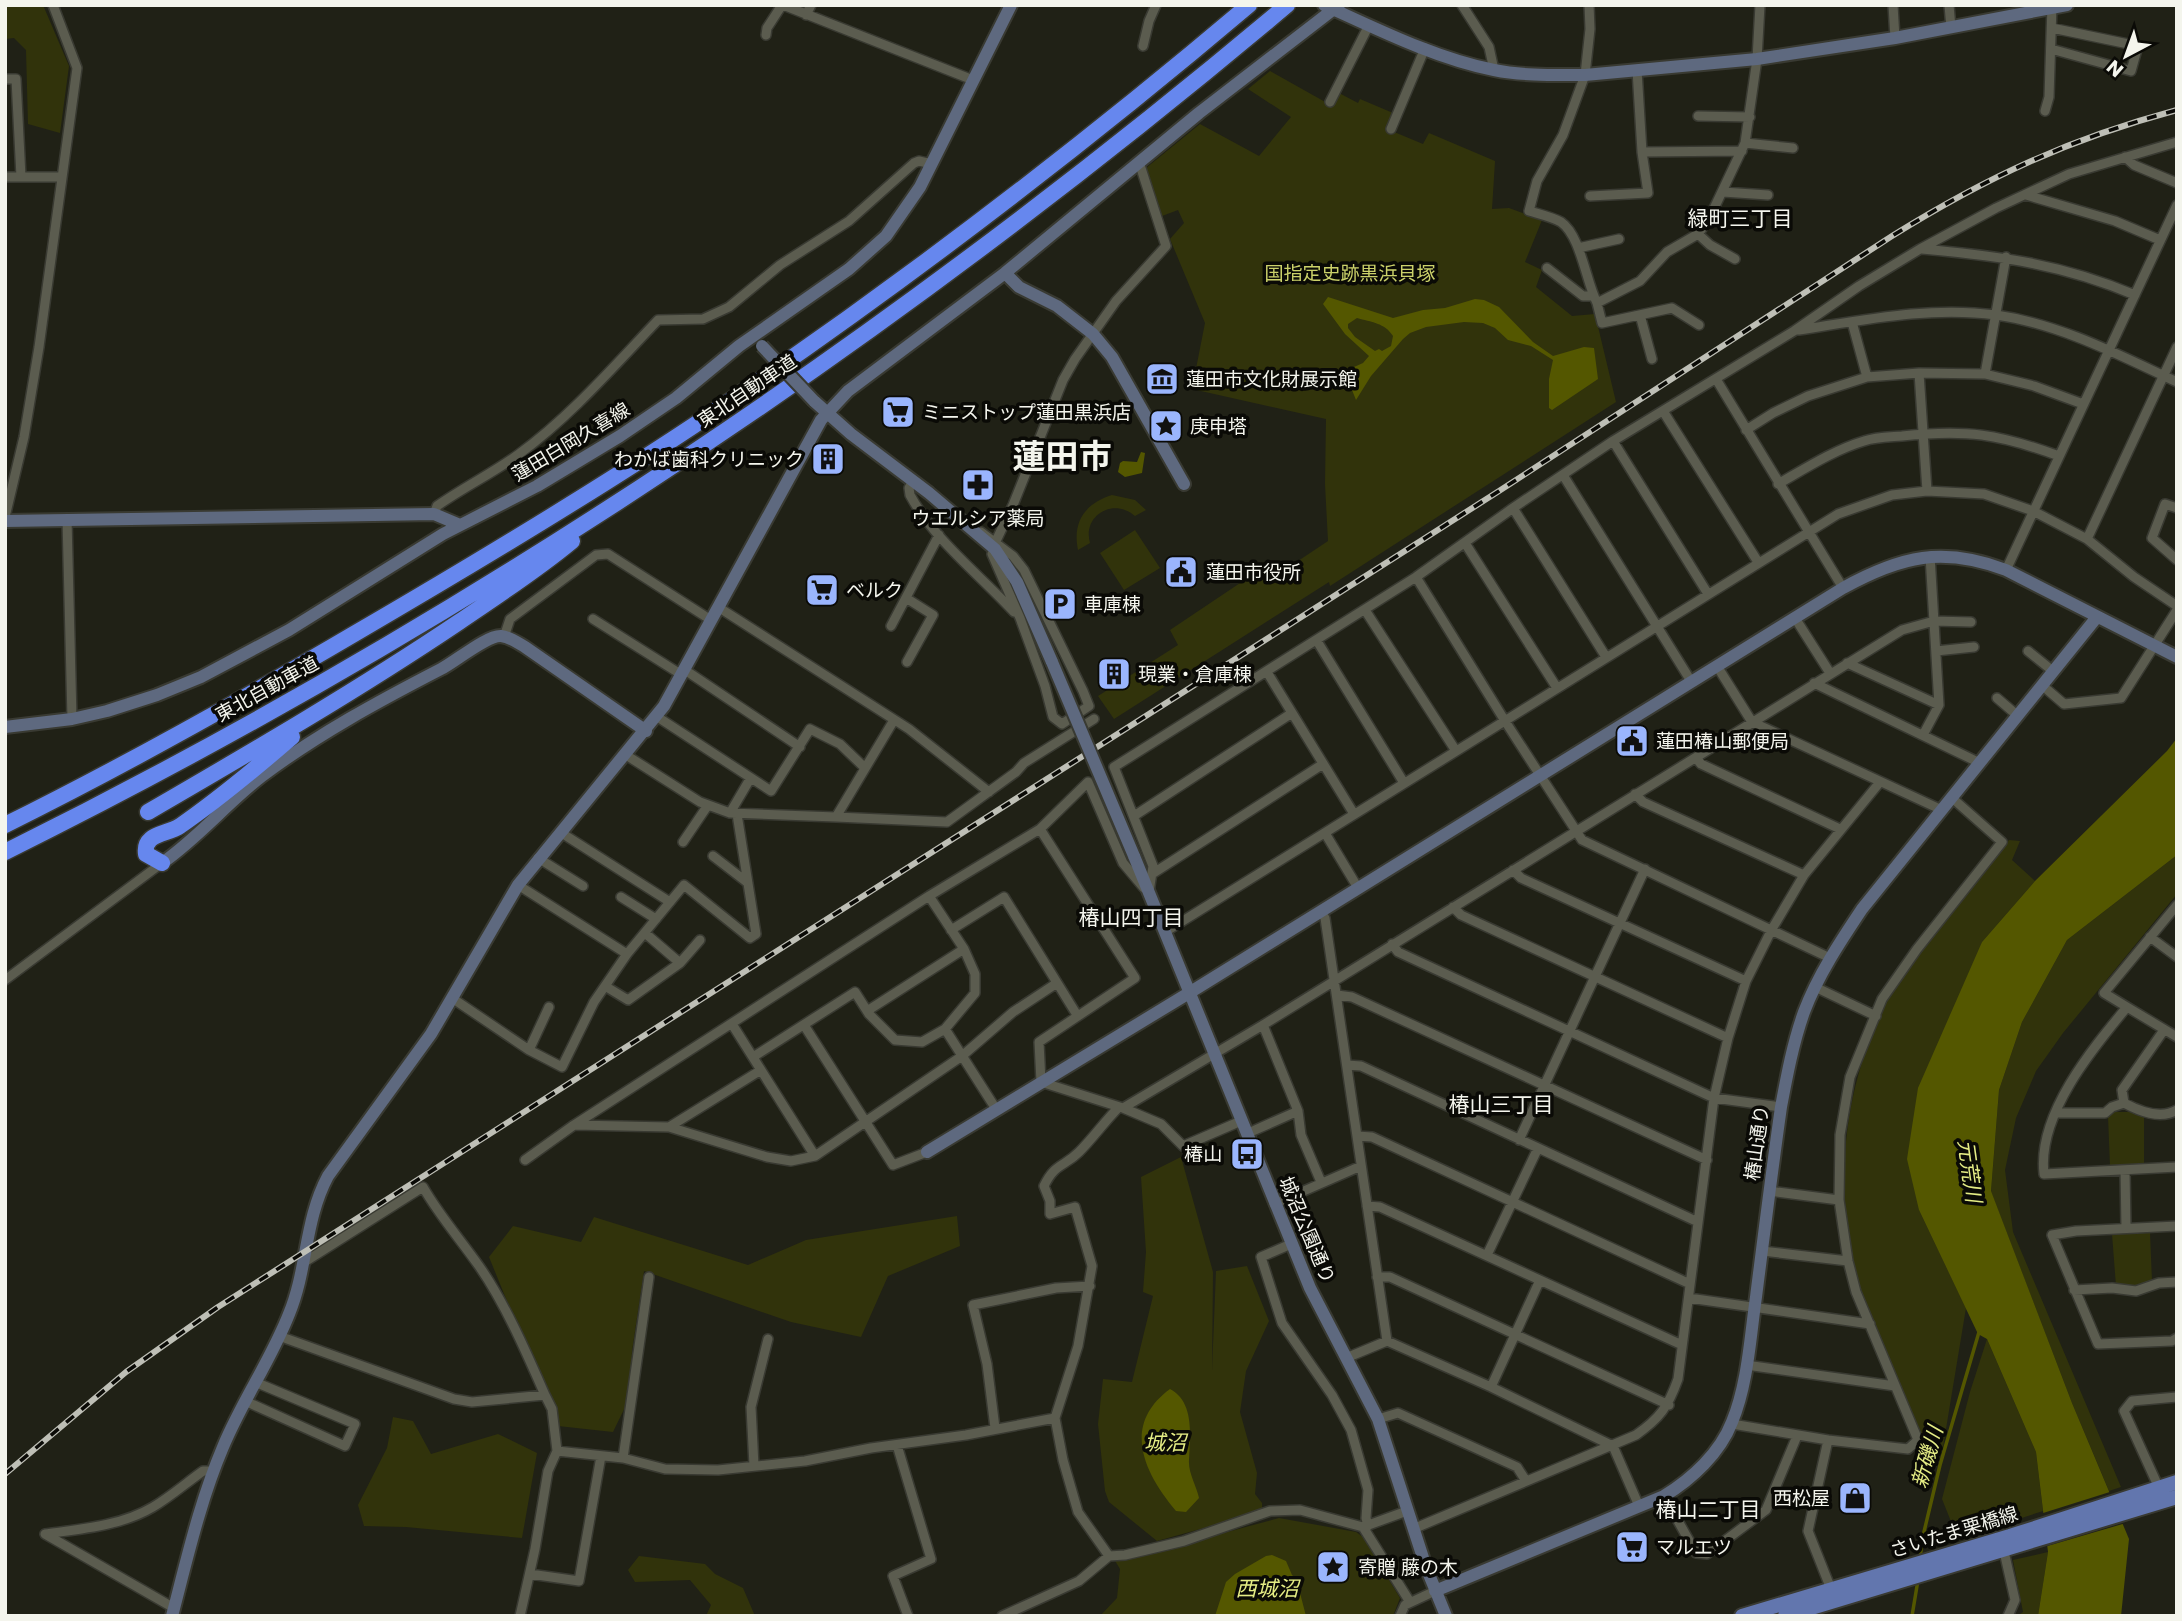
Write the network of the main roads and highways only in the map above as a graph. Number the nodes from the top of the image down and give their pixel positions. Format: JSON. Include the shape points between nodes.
{"nodes":[{"id":1,"x":1250,"y":5,"type":"edge"},
{"id":2,"x":1287,"y":5,"type":"edge"},
{"id":3,"x":634,"y":492,"type":"junction"},
{"id":4,"x":320,"y":712,"type":"junction"},
{"id":5,"x":148,"y":812,"type":"dead end"},
{"id":6,"x":5,"y":825,"type":"edge"},
{"id":7,"x":5,"y":852,"type":"edge"},
{"id":8,"x":162,"y":863,"type":"road end"},
{"id":9,"x":2177,"y":1482,"type":"edge"},
{"id":10,"x":2177,"y":1497,"type":"edge"},
{"id":11,"x":2130,"y":1504,"type":"junction"},
{"id":12,"x":1832,"y":1595,"type":"junction"},
{"id":13,"x":1742,"y":1616,"type":"edge"},
{"id":14,"x":1785,"y":1616,"type":"edge"}],
"edges":[{"from":1,"to":6,"type":"highway","name":"東北自動車道","via":[[920,265],[691,427],[450,579],[163,743]]},
{"from":2,"to":3,"type":"highway","name":"東北自動車道","via":[[1083,172],[918,296],[758,411]]},
{"from":3,"to":4,"type":"highway","via":[[543,565]]},
{"from":3,"to":7,"type":"highway","name":"東北自動車道","via":[[329,679]]},
{"from":4,"to":5,"type":"highway"},
{"from":4,"to":8,"type":"highway","via":[[206,806],[173,830],[150,839],[146,854]]},
{"from":9,"to":11,"type":"main road","name":"さいたま栗橋線"},
{"from":10,"to":11,"type":"main road","name":"さいたま栗橋線"},
{"from":11,"to":12,"type":"main road","name":"さいたま栗橋線"},
{"from":12,"to":13,"type":"main road","name":"さいたま栗橋線"},
{"from":12,"to":14,"type":"main road","name":"さいたま栗橋線"}]}
